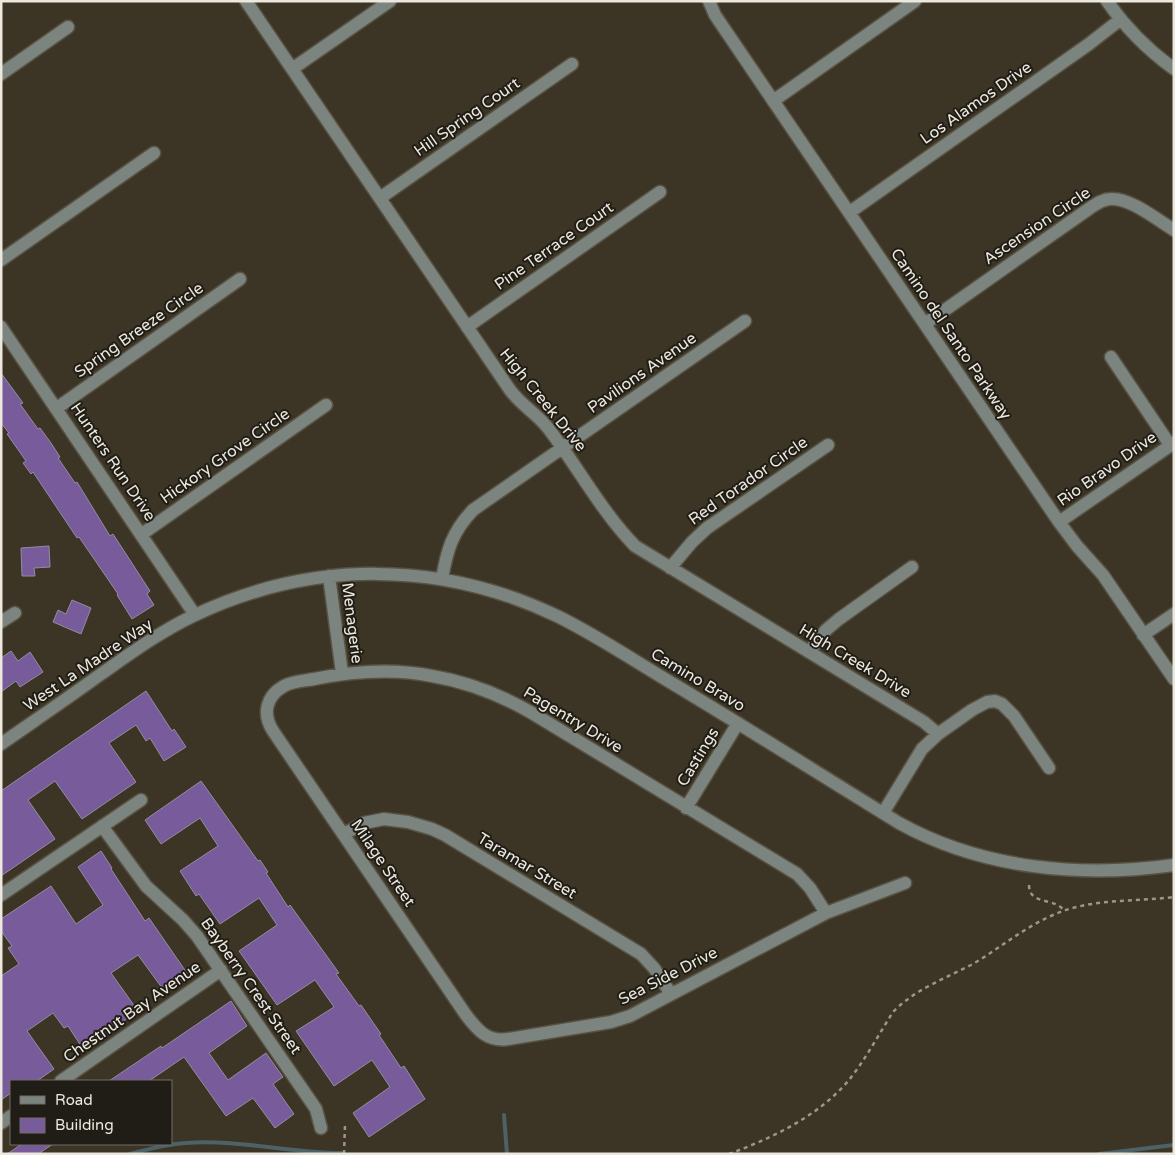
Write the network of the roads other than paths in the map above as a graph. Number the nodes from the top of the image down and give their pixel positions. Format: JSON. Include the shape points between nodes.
{"nodes":[{"id":1,"x":246,"y":1,"type":"edge"},
{"id":2,"x":390,"y":1,"type":"edge"},
{"id":3,"x":709,"y":1,"type":"edge"},
{"id":4,"x":915,"y":1,"type":"edge"},
{"id":5,"x":1107,"y":1,"type":"edge"},
{"id":6,"x":1121,"y":20,"type":"junction"},
{"id":7,"x":68,"y":27,"type":"dead end"},
{"id":8,"x":572,"y":64,"type":"dead end"},
{"id":9,"x":292,"y":69,"type":"junction"},
{"id":10,"x":1174,"y":69,"type":"edge"},
{"id":11,"x":1,"y":74,"type":"edge"},
{"id":12,"x":773,"y":101,"type":"junction"},
{"id":13,"x":154,"y":153,"type":"dead end"},
{"id":14,"x":660,"y":192,"type":"dead end"},
{"id":15,"x":380,"y":198,"type":"junction"},
{"id":16,"x":850,"y":212,"type":"junction"},
{"id":17,"x":1174,"y":230,"type":"edge"},
{"id":18,"x":1,"y":260,"type":"edge"},
{"id":19,"x":240,"y":279,"type":"dead end"},
{"id":20,"x":745,"y":321,"type":"dead end"},
{"id":21,"x":925,"y":324,"type":"junction"},
{"id":22,"x":1,"y":327,"type":"edge"},
{"id":23,"x":467,"y":327,"type":"junction"},
{"id":24,"x":1111,"y":357,"type":"dead end"},
{"id":25,"x":326,"y":405,"type":"dead end"},
{"id":26,"x":56,"y":408,"type":"junction"},
{"id":27,"x":1172,"y":444,"type":"edge"},
{"id":28,"x":828,"y":445,"type":"dead end"},
{"id":29,"x":562,"y":448,"type":"junction"},
{"id":30,"x":1059,"y":522,"type":"junction"},
{"id":31,"x":142,"y":534,"type":"junction"},
{"id":32,"x":912,"y":567,"type":"dead end"},
{"id":33,"x":670,"y":568,"type":"junction"},
{"id":34,"x":329,"y":576,"type":"junction"},
{"id":35,"x":442,"y":579,"type":"junction"},
{"id":36,"x":15,"y":612,"type":"dead end"},
{"id":37,"x":1174,"y":614,"type":"edge"},
{"id":38,"x":195,"y":615,"type":"junction"},
{"id":39,"x":1,"y":622,"type":"edge"},
{"id":40,"x":1143,"y":635,"type":"junction"},
{"id":41,"x":808,"y":652,"type":"junction"},
{"id":42,"x":342,"y":673,"type":"junction"},
{"id":43,"x":1174,"y":680,"type":"edge"},
{"id":44,"x":268,"y":703,"type":"joint"},
{"id":45,"x":738,"y":723,"type":"junction"},
{"id":46,"x":938,"y":734,"type":"junction"},
{"id":47,"x":1,"y":744,"type":"edge"},
{"id":48,"x":1049,"y":768,"type":"dead end"},
{"id":49,"x":141,"y":800,"type":"dead end"},
{"id":50,"x":686,"y":808,"type":"junction"},
{"id":51,"x":883,"y":813,"type":"junction"},
{"id":52,"x":102,"y":826,"type":"junction"},
{"id":53,"x":344,"y":834,"type":"junction"},
{"id":54,"x":1174,"y":865,"type":"edge"},
{"id":55,"x":905,"y":883,"type":"dead end"},
{"id":56,"x":1,"y":895,"type":"edge"},
{"id":57,"x":826,"y":913,"type":"junction"},
{"id":58,"x":221,"y":970,"type":"junction"},
{"id":59,"x":671,"y":994,"type":"junction"},
{"id":60,"x":486,"y":1036,"type":"joint"},
{"id":61,"x":62,"y":1080,"type":"edge"},
{"id":62,"x":321,"y":1128,"type":"dead end"}],
"edges":[{"from":1,"to":9,"type":"street","name":"High Creek Drive"},
{"from":2,"to":9,"type":"street"},
{"from":3,"to":12,"type":"street","name":"Camino del Santo Parkway"},
{"from":4,"to":12,"type":"street"},
{"from":5,"to":6,"type":"street"},
{"from":6,"to":10,"type":"street"},
{"from":6,"to":16,"type":"street","name":"Los Alamos Drive"},
{"from":7,"to":11,"type":"street"},
{"from":8,"to":15,"type":"street","name":"Hill Spring Court"},
{"from":9,"to":15,"type":"street","name":"High Creek Drive"},
{"from":12,"to":16,"type":"street","name":"Camino del Santo Parkway"},
{"from":13,"to":18,"type":"street"},
{"from":14,"to":23,"type":"street","name":"Pine Terrace Court"},
{"from":15,"to":23,"type":"street","name":"High Creek Drive"},
{"from":16,"to":21,"type":"street","name":"Camino del Santo Parkway"},
{"from":17,"to":21,"type":"street","name":"Ascension Circle","via":[[1125,201],[1103,200]]},
{"from":19,"to":26,"type":"street","name":"Spring Breeze Circle"},
{"from":20,"to":29,"type":"street","name":"Pavilions Avenue"},
{"from":21,"to":30,"type":"street","name":"Camino del Santo Parkway"},
{"from":22,"to":26,"type":"street","name":"Hunters Run Drive"},
{"from":23,"to":29,"type":"street","name":"High Creek Drive","via":[[510,390],[542,421]]},
{"from":24,"to":27,"type":"street"},
{"from":25,"to":31,"type":"street","name":"Hickory Grove Circle"},
{"from":26,"to":31,"type":"street","name":"Hunters Run Drive"},
{"from":27,"to":30,"type":"street","name":"Rio Bravo Drive"},
{"from":28,"to":33,"type":"street","name":"Red Torador Circle","via":[[707,528]]},
{"from":29,"to":33,"type":"street","name":"High Creek Drive","via":[[619,530],[635,546]]},
{"from":29,"to":35,"type":"street","name":"Pavilions Avenue","via":[[482,503],[466,518],[449,546]]},
{"from":30,"to":40,"type":"street","name":"Camino del Santo Parkway","via":[[1102,575]]},
{"from":31,"to":38,"type":"street","name":"Hunters Run Drive"},
{"from":32,"to":41,"type":"street","via":[[839,618]]},
{"from":33,"to":41,"type":"street","name":"High Creek Drive"},
{"from":34,"to":35,"type":"street","name":"Camino Bravo","via":[[385,574]]},
{"from":34,"to":38,"type":"street","name":"Camino Bravo","via":[[269,588]]},
{"from":34,"to":42,"type":"street","name":"Menagerie"},
{"from":35,"to":45,"type":"street","name":"Camino Bravo","via":[[500,593],[558,616]]},
{"from":36,"to":39,"type":"street"},
{"from":37,"to":40,"type":"street"},
{"from":38,"to":47,"type":"street","name":"West La Madre Way","via":[[163,632]]},
{"from":40,"to":43,"type":"street","name":"Camino del Santo Parkway"},
{"from":41,"to":46,"type":"street","name":"High Creek Drive","via":[[924,722]]},
{"from":42,"to":44,"type":"street","name":"Pagentry Drive","via":[[284,686]]},
{"from":42,"to":50,"type":"street","name":"Pagentry Drive","via":[[386,671],[417,674],[452,680],[486,691],[527,710]]},
{"from":44,"to":53,"type":"street","name":"Milage Street","via":[[269,724]]},
{"from":45,"to":50,"type":"street","name":"Castings"},
{"from":45,"to":51,"type":"street","name":"Camino Bravo"},
{"from":46,"to":48,"type":"street","via":[[972,710],[995,701],[1014,716]]},
{"from":46,"to":51,"type":"street","via":[[922,749]]},
{"from":49,"to":52,"type":"street"},
{"from":50,"to":57,"type":"street","name":"Pagentry Drive","via":[[797,874]]},
{"from":51,"to":54,"type":"street","name":"Camino Bravo","via":[[945,845],[1018,864],[1084,871]]},
{"from":52,"to":56,"type":"street"},
{"from":52,"to":58,"type":"street","name":"Bayberry Crest Street","via":[[146,886],[183,920]]},
{"from":53,"to":59,"type":"street","name":"Taramar Street","via":[[364,823],[390,820],[420,825],[445,835],[641,954]]},
{"from":53,"to":60,"type":"street","name":"Milage Street","via":[[466,1015]]},
{"from":55,"to":57,"type":"street","name":"Sea Side Drive"},
{"from":57,"to":59,"type":"street","name":"Sea Side Drive"},
{"from":58,"to":61,"type":"street","name":"Chestnut Bay Avenue"},
{"from":58,"to":62,"type":"street","name":"Bayberry Crest Street","via":[[316,1109]]},
{"from":59,"to":60,"type":"street","name":"Sea Side Drive","via":[[630,1016],[611,1022],[502,1040]]}]}
